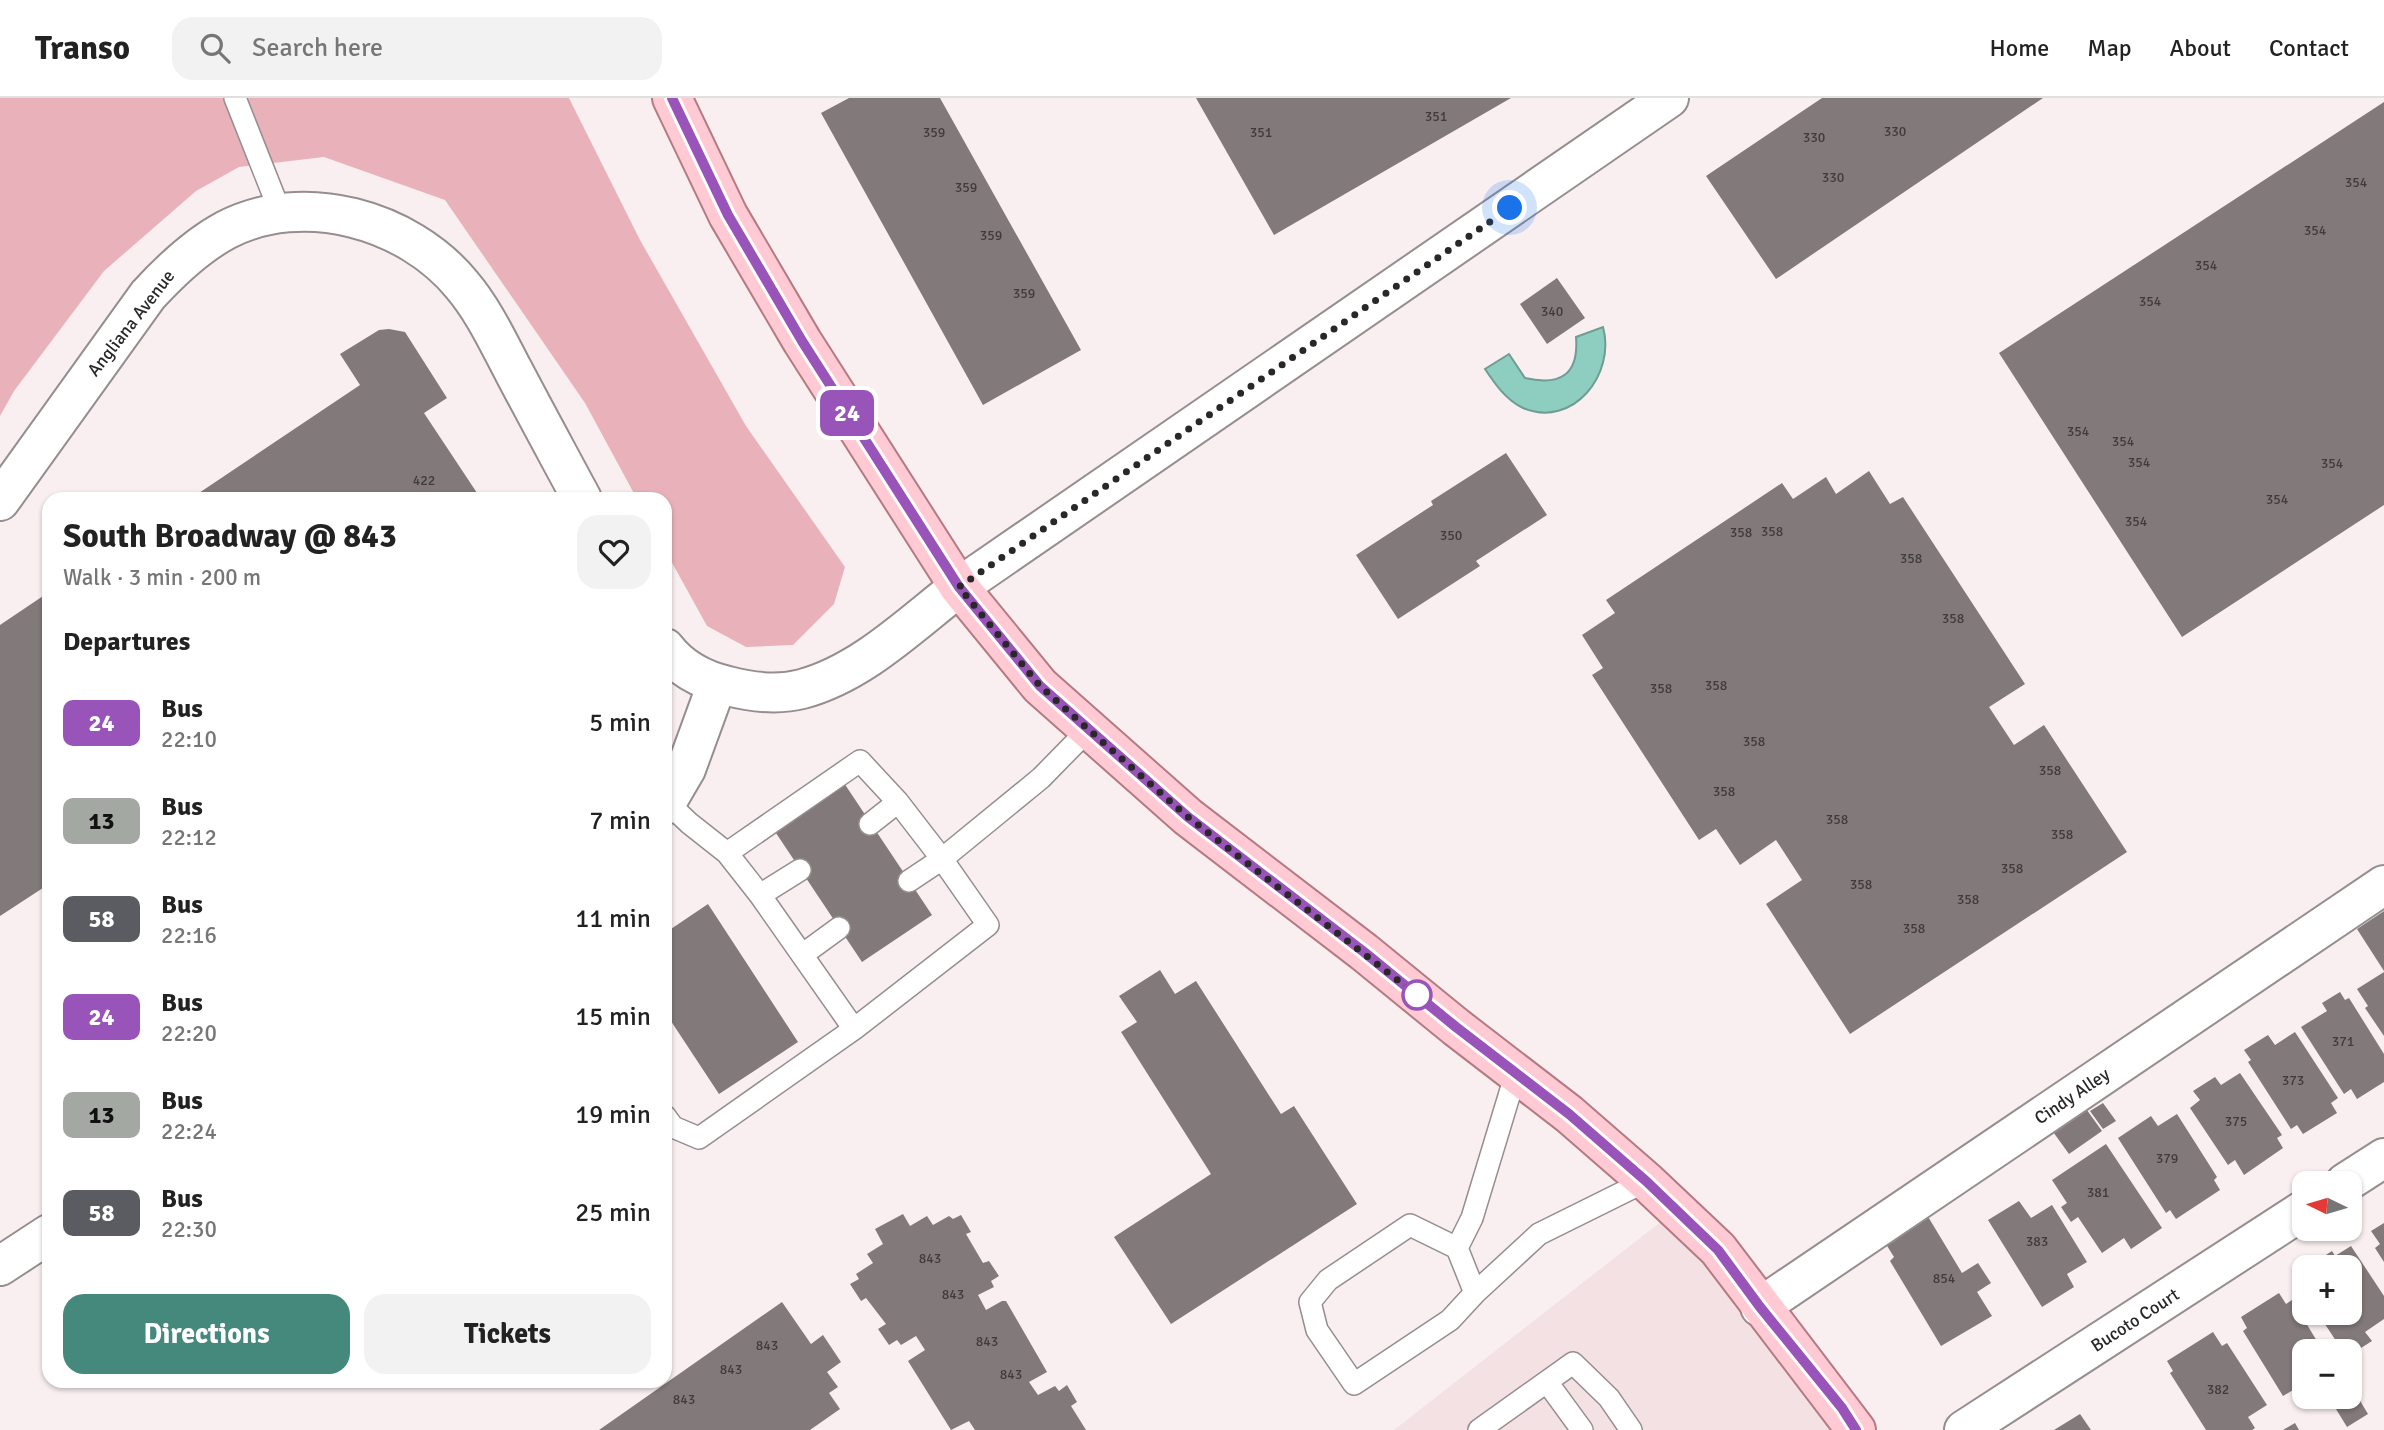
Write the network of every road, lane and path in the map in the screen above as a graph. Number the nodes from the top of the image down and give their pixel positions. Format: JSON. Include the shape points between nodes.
{"nodes":[{"id":1,"x":235,"y":98,"type":"edge"},
{"id":2,"x":672,"y":98,"type":"edge"},
{"id":3,"x":1669,"y":98,"type":"edge"},
{"id":4,"x":281,"y":214,"type":"junction"},
{"id":5,"x":578,"y":492,"type":"edge"},
{"id":6,"x":0,"y":501,"type":"edge"},
{"id":7,"x":959,"y":587,"type":"junction"},
{"id":8,"x":672,"y":655,"type":"edge"},
{"id":9,"x":718,"y":684,"type":"junction"},
{"id":10,"x":1088,"y":729,"type":"junction"},
{"id":11,"x":672,"y":794,"type":"edge"},
{"id":12,"x":898,"y":802,"type":"junction"},
{"id":13,"x":672,"y":809,"type":"edge"},
{"id":14,"x":870,"y":824,"type":"dead end"},
{"id":15,"x":727,"y":853,"type":"junction"},
{"id":16,"x":942,"y":859,"type":"junction"},
{"id":17,"x":800,"y":870,"type":"dead end"},
{"id":18,"x":909,"y":881,"type":"dead end"},
{"id":19,"x":2384,"y":885,"type":"edge"},
{"id":20,"x":760,"y":895,"type":"junction"},
{"id":21,"x":839,"y":928,"type":"dead end"},
{"id":22,"x":802,"y":955,"type":"junction"},
{"id":23,"x":854,"y":1029,"type":"junction"},
{"id":24,"x":1516,"y":1073,"type":"junction"},
{"id":25,"x":672,"y":1126,"type":"edge"},
{"id":26,"x":2384,"y":1158,"type":"edge"},
{"id":27,"x":2362,"y":1172,"type":"edge"},
{"id":28,"x":1646,"y":1181,"type":"junction"},
{"id":29,"x":2292,"y":1217,"type":"edge"},
{"id":30,"x":42,"y":1239,"type":"edge"},
{"id":31,"x":1457,"y":1248,"type":"junction"},
{"id":32,"x":0,"y":1266,"type":"edge"},
{"id":33,"x":1475,"y":1293,"type":"junction"},
{"id":34,"x":1760,"y":1307,"type":"junction"},
{"id":35,"x":1547,"y":1382,"type":"junction"},
{"id":36,"x":1479,"y":1430,"type":"edge"},
{"id":37,"x":1581,"y":1430,"type":"edge"},
{"id":38,"x":1631,"y":1430,"type":"edge"},
{"id":39,"x":1856,"y":1430,"type":"edge"},
{"id":40,"x":1964,"y":1430,"type":"edge"}],
"edges":[{"from":1,"to":4,"type":"lane"},
{"from":2,"to":7,"type":"main road","via":[[728,215],[802,341]]},
{"from":3,"to":7,"type":"street"},
{"from":4,"to":5,"type":"street","name":"Angliana Avenue","via":[[333,215],[383,227],[438,261],[484,315]]},
{"from":4,"to":6,"type":"street","name":"Angliana Avenue","via":[[258,217],[225,231],[176,264],[148,295]]},
{"from":7,"to":9,"type":"street","via":[[875,653],[801,690],[770,692]]},
{"from":7,"to":10,"type":"main road","via":[[1040,686]]},
{"from":8,"to":9,"type":"street","via":[[692,674]]},
{"from":9,"to":11,"type":"street"},
{"from":10,"to":16,"type":"lane","via":[[1041,778]]},
{"from":10,"to":24,"type":"main road","via":[[1188,817]]},
{"from":12,"to":14,"type":"lane"},
{"from":12,"to":15,"type":"lane","via":[[860,761]]},
{"from":12,"to":16,"type":"lane"},
{"from":13,"to":15,"type":"lane"},
{"from":15,"to":20,"type":"lane"},
{"from":16,"to":18,"type":"lane"},
{"from":16,"to":23,"type":"lane","via":[[988,925]]},
{"from":17,"to":20,"type":"lane"},
{"from":19,"to":34,"type":"street","name":"Cindy Alley"},
{"from":20,"to":22,"type":"lane"},
{"from":21,"to":22,"type":"lane"},
{"from":22,"to":23,"type":"lane"},
{"from":23,"to":25,"type":"lane","via":[[699,1138]]},
{"from":24,"to":28,"type":"main road"},
{"from":24,"to":31,"type":"lane","via":[[1472,1218]]},
{"from":26,"to":27,"type":"street"},
{"from":28,"to":33,"type":"lane","via":[[1539,1234]]},
{"from":28,"to":34,"type":"main road","via":[[1718,1250]]},
{"from":29,"to":40,"type":"street","name":"Bucoto Court"},
{"from":30,"to":32,"type":"street"},
{"from":31,"to":33,"type":"lane"},
{"from":31,"to":33,"type":"lane","via":[[1410,1225],[1328,1280],[1310,1302],[1317,1330],[1354,1384],[1450,1320]]},
{"from":34,"to":39,"type":"main road"},
{"from":35,"to":36,"type":"lane"},
{"from":35,"to":37,"type":"lane"},
{"from":35,"to":38,"type":"lane","via":[[1573,1363],[1609,1398]]}]}
